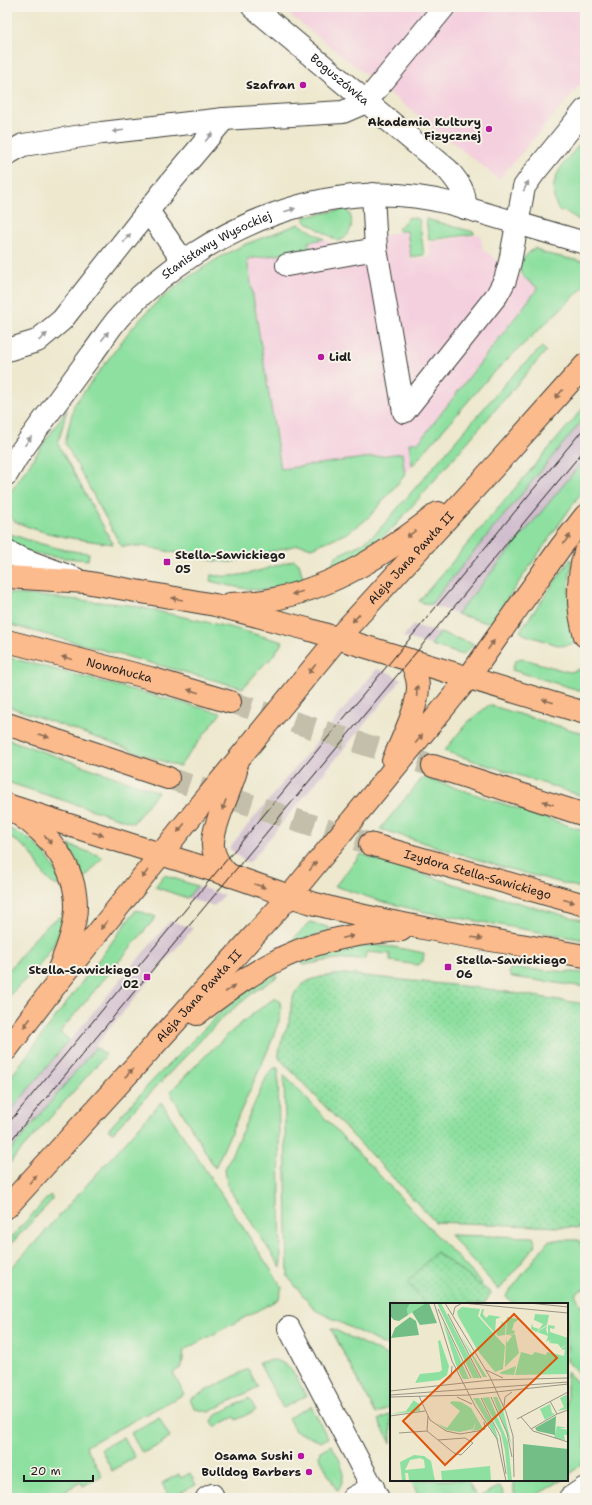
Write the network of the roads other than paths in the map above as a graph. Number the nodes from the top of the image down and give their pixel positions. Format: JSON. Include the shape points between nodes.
{"nodes":[{"id":1,"x":253,"y":7,"type":"edge"},
{"id":2,"x":444,"y":7,"type":"edge"},
{"id":3,"x":366,"y":102,"type":"junction"},
{"id":4,"x":585,"y":110,"type":"edge"},
{"id":5,"x":224,"y":119,"type":"junction"},
{"id":6,"x":7,"y":154,"type":"edge"},
{"id":7,"x":373,"y":194,"type":"junction"},
{"id":8,"x":465,"y":208,"type":"junction"},
{"id":9,"x":148,"y":211,"type":"junction"},
{"id":10,"x":518,"y":223,"type":"junction"},
{"id":11,"x":585,"y":243,"type":"edge"},
{"id":12,"x":376,"y":249,"type":"junction"},
{"id":13,"x":183,"y":261,"type":"junction"},
{"id":14,"x":287,"y":265,"type":"dead end"},
{"id":15,"x":7,"y":350,"type":"edge"},
{"id":16,"x":585,"y":365,"type":"edge"},
{"id":17,"x":496,"y":465,"type":"junction"},
{"id":18,"x":7,"y":474,"type":"edge"},
{"id":19,"x":585,"y":516,"type":"edge"},
{"id":20,"x":7,"y":552,"type":"edge"},
{"id":21,"x":585,"y":552,"type":"edge"},
{"id":22,"x":7,"y":577,"type":"edge"},
{"id":23,"x":85,"y":582,"type":"junction"},
{"id":24,"x":215,"y":605,"type":"junction"},
{"id":25,"x":585,"y":636,"type":"edge"},
{"id":26,"x":337,"y":639,"type":"junction"},
{"id":27,"x":7,"y":641,"type":"edge"},
{"id":28,"x":410,"y":660,"type":"junction"},
{"id":29,"x":469,"y":677,"type":"junction"},
{"id":30,"x":230,"y":702,"type":"tunnel mouth"},
{"id":31,"x":585,"y":713,"type":"edge"},
{"id":32,"x":7,"y":724,"type":"edge"},
{"id":33,"x":242,"y":755,"type":"junction"},
{"id":34,"x":433,"y":766,"type":"tunnel mouth"},
{"id":35,"x":168,"y":778,"type":"tunnel mouth"},
{"id":36,"x":385,"y":780,"type":"junction"},
{"id":37,"x":7,"y":806,"type":"edge"},
{"id":38,"x":585,"y":815,"type":"edge"},
{"id":39,"x":370,"y":844,"type":"tunnel mouth"},
{"id":40,"x":161,"y":854,"type":"junction"},
{"id":41,"x":230,"y":876,"type":"junction"},
{"id":42,"x":289,"y":897,"type":"junction"},
{"id":43,"x":585,"y":905,"type":"edge"},
{"id":44,"x":445,"y":931,"type":"junction"},
{"id":45,"x":585,"y":956,"type":"edge"},
{"id":46,"x":47,"y":996,"type":"junction"},
{"id":47,"x":154,"y":1046,"type":"junction"},
{"id":48,"x":7,"y":1049,"type":"edge"},
{"id":49,"x":7,"y":1207,"type":"edge"},
{"id":50,"x":289,"y":1328,"type":"dead end"},
{"id":51,"x":585,"y":1488,"type":"edge"},
{"id":52,"x":375,"y":1493,"type":"edge"},
{"id":53,"x":207,"y":1498,"type":"edge"},
{"id":54,"x":213,"y":1498,"type":"edge"},
{"id":55,"x":353,"y":1498,"type":"edge"},
{"id":56,"x":570,"y":1498,"type":"edge"}],
"edges":[{"from":1,"to":3,"type":"street","name":"Boguszówka"},
{"from":2,"to":3,"type":"street"},
{"from":3,"to":5,"type":"street","via":[[343,112]]},
{"from":3,"to":8,"type":"street","name":"Boguszówka","via":[[448,170],[464,191]]},
{"from":10,"to":4,"type":"street","one_way":true,"via":[[524,187]]},
{"from":5,"to":6,"type":"street","one_way":true,"via":[[30,144]]},
{"from":9,"to":5,"type":"street","one_way":true},
{"from":7,"to":8,"type":"street","name":"Stanisławy Wysockiej","via":[[434,199]]},
{"from":7,"to":12,"type":"street"},
{"from":13,"to":7,"type":"street","name":"Stanisławy Wysockiej","one_way":true,"via":[[235,230],[267,216],[324,200]]},
{"from":8,"to":10,"type":"street","name":"Stanisławy Wysockiej"},
{"from":9,"to":13,"type":"street"},
{"from":15,"to":9,"type":"street","one_way":true,"via":[[38,341],[62,320]]},
{"from":10,"to":11,"type":"street","name":"Stanisławy Wysockiej"},
{"from":10,"to":12,"type":"street","via":[[510,262],[497,296],[404,412]]},
{"from":12,"to":14,"type":"street"},
{"from":18,"to":13,"type":"street","name":"Stanisławy Wysockiej","one_way":true,"via":[[124,311],[168,271]]},
{"from":16,"to":17,"type":"main road","name":"Aleja Jana Pawła II","one_way":true},
{"from":17,"to":24,"type":"main road","one_way":true,"via":[[413,533],[346,575],[325,585],[269,600]]},
{"from":17,"to":26,"type":"main road","name":"Aleja Jana Pawła II","one_way":true},
{"from":29,"to":19,"type":"main road","name":"Aleja Jana Pawła II","one_way":true},
{"from":20,"to":23,"type":"street"},
{"from":21,"to":25,"type":"main road","via":[[579,590],[580,614]]},
{"from":22,"to":23,"type":"main road"},
{"from":24,"to":23,"type":"main road","one_way":true},
{"from":24,"to":26,"type":"main road"},
{"from":26,"to":28,"type":"main road"},
{"from":26,"to":33,"type":"main road","name":"Aleja Jana Pawła II","one_way":true},
{"from":30,"to":27,"type":"main road","name":"Nowohucka","one_way":true,"via":[[150,678]]},
{"from":28,"to":29,"type":"main road"},
{"from":36,"to":28,"type":"main road","name":"Aleja Jana Pawła II","one_way":true,"via":[[417,699],[418,685]]},
{"from":31,"to":29,"type":"main road","one_way":true},
{"from":36,"to":29,"type":"main road","name":"Aleja Jana Pawła II","one_way":true},
{"from":32,"to":35,"type":"main road","one_way":true},
{"from":33,"to":40,"type":"main road","name":"Aleja Jana Pawła II","one_way":true},
{"from":33,"to":41,"type":"main road","name":"Aleja Jana Pawła II","one_way":true,"via":[[212,838],[216,857]]},
{"from":38,"to":34,"type":"main road","one_way":true},
{"from":42,"to":36,"type":"main road","name":"Aleja Jana Pawła II","one_way":true},
{"from":37,"to":40,"type":"main road","one_way":true},
{"from":37,"to":46,"type":"main road","one_way":true,"via":[[29,821],[51,842],[64,861],[74,892],[75,918],[61,966]]},
{"from":39,"to":43,"type":"main road","name":"Izydora Stella-Sawickiego","one_way":true},
{"from":40,"to":41,"type":"main road"},
{"from":40,"to":46,"type":"main road","name":"Aleja Jana Pawła II","one_way":true},
{"from":41,"to":42,"type":"main road","one_way":true},
{"from":42,"to":44,"type":"main road"},
{"from":42,"to":47,"type":"main road","name":"Aleja Jana Pawła II"},
{"from":44,"to":45,"type":"main road","one_way":true},
{"from":47,"to":44,"type":"main road","one_way":true,"via":[[218,997],[273,962],[298,951],[364,934],[407,930]]},
{"from":46,"to":48,"type":"main road","name":"Aleja Jana Pawła II","one_way":true},
{"from":49,"to":47,"type":"main road","name":"Aleja Jana Pawła II","one_way":true},
{"from":50,"to":52,"type":"street"},
{"from":51,"to":56,"type":"street"},
{"from":52,"to":55,"type":"street"},
{"from":53,"to":54,"type":"street"}]}
